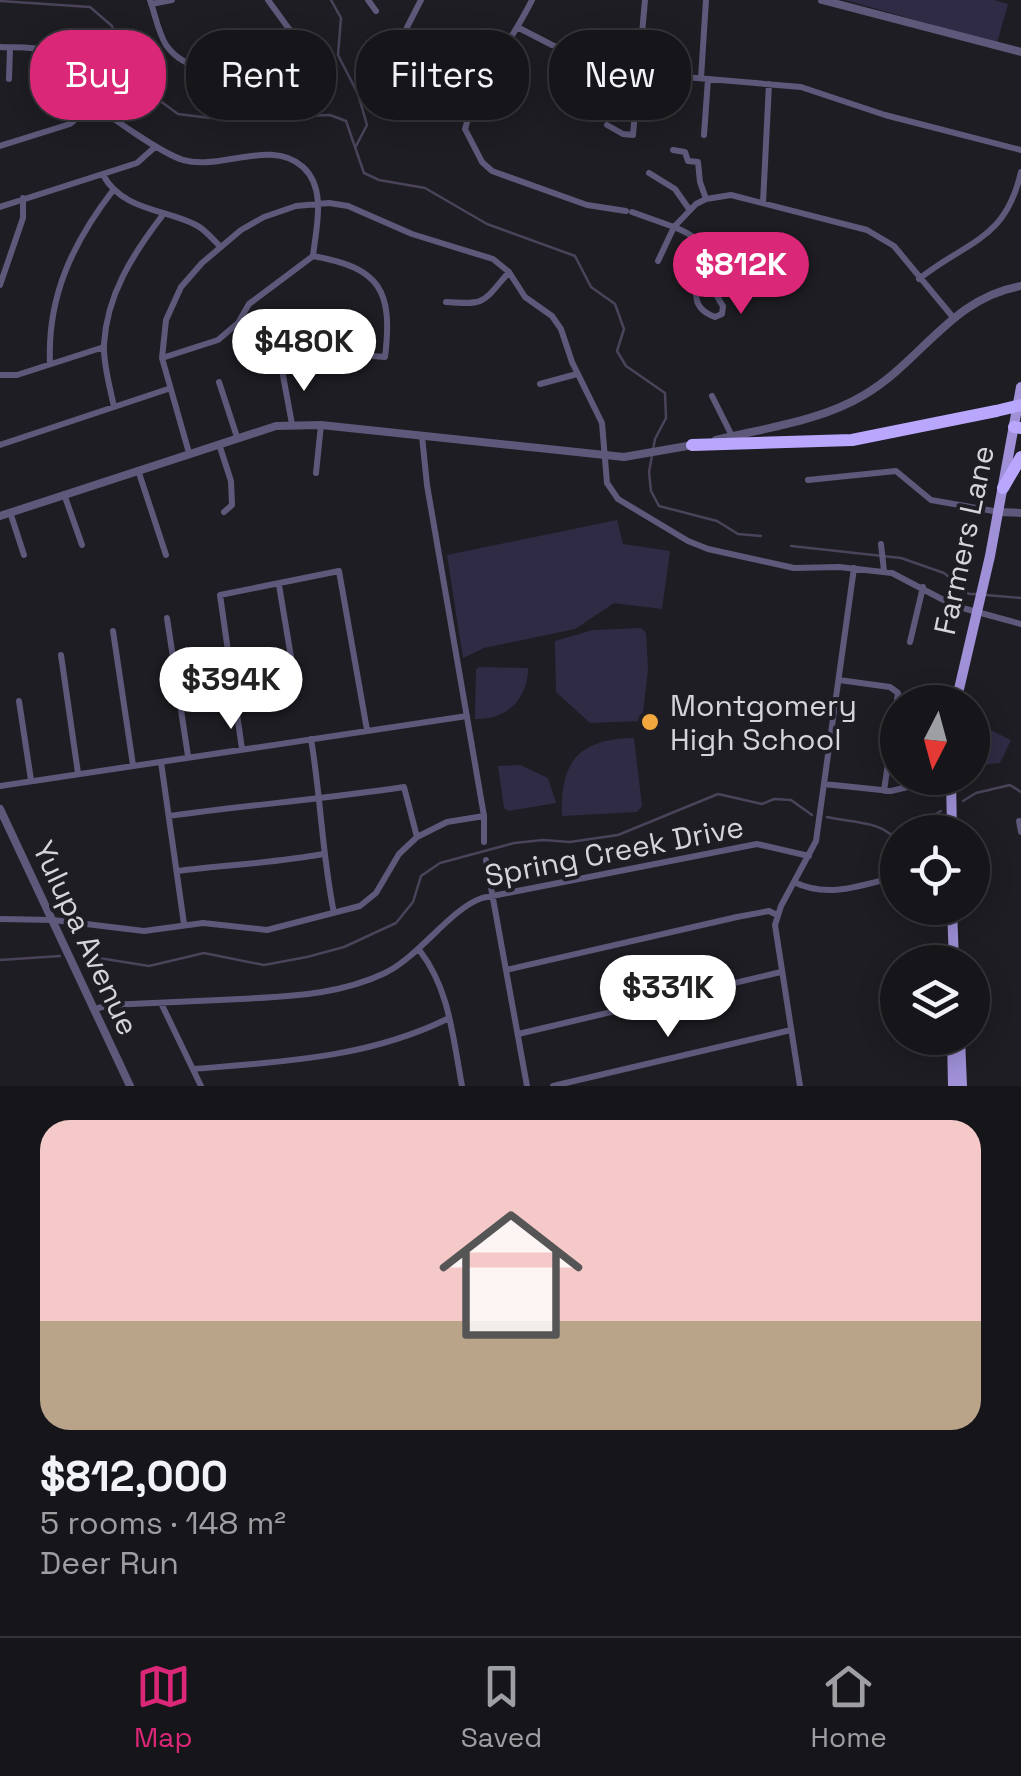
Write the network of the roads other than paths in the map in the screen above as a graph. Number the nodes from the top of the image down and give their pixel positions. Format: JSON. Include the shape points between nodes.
{"nodes":[{"id":1,"x":172,"y":0,"type":"edge"},
{"id":2,"x":268,"y":0,"type":"edge"},
{"id":3,"x":368,"y":0,"type":"edge"},
{"id":4,"x":421,"y":0,"type":"edge"},
{"id":5,"x":532,"y":0,"type":"edge"},
{"id":6,"x":645,"y":0,"type":"edge"},
{"id":7,"x":706,"y":0,"type":"edge"},
{"id":8,"x":822,"y":0,"type":"edge"},
{"id":9,"x":150,"y":2,"type":"edge"},
{"id":10,"x":376,"y":11,"type":"dead end"},
{"id":11,"x":519,"y":28,"type":"junction"},
{"id":12,"x":289,"y":29,"type":"joint"},
{"id":13,"x":406,"y":30,"type":"edge"},
{"id":14,"x":642,"y":30,"type":"edge"},
{"id":15,"x":549,"y":43,"type":"edge"},
{"id":16,"x":0,"y":47,"type":"edge"},
{"id":17,"x":10,"y":48,"type":"junction"},
{"id":18,"x":30,"y":48,"type":"edge"},
{"id":19,"x":1021,"y":52,"type":"edge"},
{"id":20,"x":691,"y":78,"type":"edge"},
{"id":21,"x":9,"y":79,"type":"dead end"},
{"id":22,"x":705,"y":79,"type":"junction"},
{"id":23,"x":769,"y":84,"type":"junction"},
{"id":24,"x":75,"y":120,"type":"edge"},
{"id":25,"x":119,"y":120,"type":"edge"},
{"id":26,"x":633,"y":120,"type":"edge"},
{"id":27,"x":607,"y":126,"type":"dead end"},
{"id":28,"x":704,"y":134,"type":"dead end"},
{"id":29,"x":0,"y":146,"type":"edge"},
{"id":30,"x":155,"y":146,"type":"junction"},
{"id":31,"x":672,"y":150,"type":"dead end"},
{"id":32,"x":1021,"y":150,"type":"edge"},
{"id":33,"x":1021,"y":172,"type":"edge"},
{"id":34,"x":649,"y":173,"type":"dead end"},
{"id":35,"x":103,"y":175,"type":"junction"},
{"id":36,"x":114,"y":189,"type":"junction"},
{"id":37,"x":24,"y":198,"type":"junction"},
{"id":38,"x":706,"y":199,"type":"junction"},
{"id":39,"x":318,"y":203,"type":"junction"},
{"id":40,"x":763,"y":203,"type":"junction"},
{"id":41,"x":0,"y":207,"type":"edge"},
{"id":42,"x":689,"y":208,"type":"junction"},
{"id":43,"x":162,"y":216,"type":"junction"},
{"id":44,"x":674,"y":227,"type":"junction"},
{"id":45,"x":221,"y":248,"type":"junction"},
{"id":46,"x":313,"y":256,"type":"junction"},
{"id":47,"x":658,"y":261,"type":"dead end"},
{"id":48,"x":509,"y":272,"type":"junction"},
{"id":49,"x":710,"y":276,"type":"junction"},
{"id":50,"x":919,"y":279,"type":"junction"},
{"id":51,"x":0,"y":285,"type":"edge"},
{"id":52,"x":1021,"y":286,"type":"edge"},
{"id":53,"x":446,"y":302,"type":"dead end"},
{"id":54,"x":952,"y":316,"type":"junction"},
{"id":55,"x":104,"y":347,"type":"junction"},
{"id":56,"x":361,"y":355,"type":"dead end"},
{"id":57,"x":162,"y":358,"type":"junction"},
{"id":58,"x":50,"y":364,"type":"junction"},
{"id":59,"x":282,"y":370,"type":"dead end"},
{"id":60,"x":578,"y":374,"type":"junction"},
{"id":61,"x":0,"y":375,"type":"edge"},
{"id":62,"x":219,"y":382,"type":"dead end"},
{"id":63,"x":540,"y":384,"type":"dead end"},
{"id":64,"x":1021,"y":387,"type":"edge"},
{"id":65,"x":168,"y":389,"type":"junction"},
{"id":66,"x":712,"y":396,"type":"dead end"},
{"id":67,"x":1021,"y":405,"type":"edge"},
{"id":68,"x":114,"y":406,"type":"junction"},
{"id":69,"x":292,"y":424,"type":"junction"},
{"id":70,"x":322,"y":425,"type":"junction"},
{"id":71,"x":1017,"y":427,"type":"edge"},
{"id":72,"x":422,"y":436,"type":"junction"},
{"id":73,"x":732,"y":436,"type":"junction"},
{"id":74,"x":237,"y":437,"type":"junction"},
{"id":75,"x":219,"y":443,"type":"junction"},
{"id":76,"x":0,"y":445,"type":"edge"},
{"id":77,"x":692,"y":446,"type":"junction"},
{"id":78,"x":188,"y":453,"type":"junction"},
{"id":79,"x":606,"y":456,"type":"junction"},
{"id":80,"x":1021,"y":457,"type":"edge"},
{"id":81,"x":138,"y":470,"type":"junction"},
{"id":82,"x":316,"y":473,"type":"dead end"},
{"id":83,"x":808,"y":480,"type":"dead end"},
{"id":84,"x":1003,"y":488,"type":"junction"},
{"id":85,"x":64,"y":494,"type":"junction"},
{"id":86,"x":224,"y":512,"type":"dead end"},
{"id":87,"x":998,"y":512,"type":"junction"},
{"id":88,"x":1021,"y":513,"type":"edge"},
{"id":89,"x":5,"y":514,"type":"edge"},
{"id":90,"x":82,"y":545,"type":"dead end"},
{"id":91,"x":882,"y":547,"type":"dead end"},
{"id":92,"x":166,"y":555,"type":"dead end"},
{"id":93,"x":24,"y":556,"type":"dead end"},
{"id":94,"x":854,"y":568,"type":"junction"},
{"id":95,"x":884,"y":571,"type":"junction"},
{"id":96,"x":278,"y":586,"type":"junction"},
{"id":97,"x":923,"y":587,"type":"junction"},
{"id":98,"x":976,"y":612,"type":"junction"},
{"id":99,"x":167,"y":618,"type":"dead end"},
{"id":100,"x":1021,"y":624,"type":"edge"},
{"id":101,"x":113,"y":631,"type":"dead end"},
{"id":102,"x":910,"y":642,"type":"dead end"},
{"id":103,"x":61,"y":655,"type":"dead end"},
{"id":104,"x":839,"y":680,"type":"junction"},
{"id":105,"x":960,"y":685,"type":"edge"},
{"id":106,"x":880,"y":686,"type":"edge"},
{"id":107,"x":234,"y":688,"type":"junction"},
{"id":108,"x":19,"y":702,"type":"dead end"},
{"id":109,"x":467,"y":716,"type":"junction"},
{"id":110,"x":367,"y":730,"type":"junction"},
{"id":111,"x":311,"y":739,"type":"junction"},
{"id":112,"x":242,"y":749,"type":"junction"},
{"id":113,"x":188,"y":756,"type":"junction"},
{"id":114,"x":161,"y":762,"type":"junction"},
{"id":115,"x":133,"y":765,"type":"junction"},
{"id":116,"x":78,"y":773,"type":"junction"},
{"id":117,"x":31,"y":780,"type":"junction"},
{"id":118,"x":824,"y":784,"type":"junction"},
{"id":119,"x":0,"y":786,"type":"edge"},
{"id":120,"x":880,"y":791,"type":"edge"},
{"id":121,"x":321,"y":800,"type":"junction"},
{"id":122,"x":0,"y":809,"type":"edge"},
{"id":123,"x":169,"y":816,"type":"junction"},
{"id":124,"x":484,"y":816,"type":"junction"},
{"id":125,"x":1019,"y":821,"type":"edge"},
{"id":126,"x":1021,"y":832,"type":"edge"},
{"id":127,"x":417,"y":837,"type":"junction"},
{"id":128,"x":484,"y":842,"type":"dead end"},
{"id":129,"x":323,"y":854,"type":"junction"},
{"id":130,"x":810,"y":856,"type":"junction"},
{"id":131,"x":486,"y":860,"type":"dead end"},
{"id":132,"x":177,"y":872,"type":"junction"},
{"id":133,"x":880,"y":880,"type":"edge"},
{"id":134,"x":794,"y":882,"type":"junction"},
{"id":135,"x":493,"y":897,"type":"junction"},
{"id":136,"x":334,"y":913,"type":"junction"},
{"id":137,"x":777,"y":915,"type":"junction"},
{"id":138,"x":0,"y":920,"type":"edge"},
{"id":139,"x":52,"y":920,"type":"junction"},
{"id":140,"x":184,"y":924,"type":"junction"},
{"id":141,"x":420,"y":950,"type":"junction"},
{"id":142,"x":506,"y":970,"type":"junction"},
{"id":143,"x":781,"y":972,"type":"junction"},
{"id":144,"x":161,"y":1003,"type":"junction"},
{"id":145,"x":95,"y":1010,"type":"junction"},
{"id":146,"x":449,"y":1018,"type":"junction"},
{"id":147,"x":791,"y":1030,"type":"junction"},
{"id":148,"x":518,"y":1034,"type":"junction"},
{"id":149,"x":952,"y":1055,"type":"edge"},
{"id":150,"x":961,"y":1055,"type":"edge"},
{"id":151,"x":193,"y":1070,"type":"junction"},
{"id":152,"x":130,"y":1086,"type":"edge"},
{"id":153,"x":201,"y":1086,"type":"edge"},
{"id":154,"x":462,"y":1086,"type":"edge"},
{"id":155,"x":527,"y":1086,"type":"edge"},
{"id":156,"x":553,"y":1086,"type":"edge"},
{"id":157,"x":800,"y":1086,"type":"edge"},
{"id":158,"x":953,"y":1086,"type":"edge"},
{"id":159,"x":962,"y":1086,"type":"edge"}],
"edges":[{"from":1,"to":9,"type":"street"},
{"from":2,"to":12,"type":"street"},
{"from":3,"to":10,"type":"street"},
{"from":4,"to":13,"type":"street"},
{"from":5,"to":11,"type":"street"},
{"from":6,"to":14,"type":"street"},
{"from":7,"to":22,"type":"street"},
{"from":8,"to":19,"type":"street"},
{"from":9,"to":12,"type":"street","via":[[164,42],[178,59],[203,68],[254,59]]},
{"from":11,"to":15,"type":"street"},
{"from":11,"to":44,"type":"street","via":[[469,111],[465,129],[482,162],[587,205]]},
{"from":16,"to":17,"type":"street"},
{"from":17,"to":18,"type":"street"},
{"from":17,"to":21,"type":"street"},
{"from":20,"to":22,"type":"street"},
{"from":22,"to":23,"type":"street"},
{"from":22,"to":28,"type":"street"},
{"from":23,"to":32,"type":"street"},
{"from":23,"to":40,"type":"street"},
{"from":24,"to":29,"type":"street"},
{"from":25,"to":30,"type":"street"},
{"from":26,"to":27,"type":"street","via":[[632,134]]},
{"from":30,"to":35,"type":"street","via":[[137,164]]},
{"from":30,"to":39,"type":"street","via":[[194,162],[281,156],[304,168]]},
{"from":31,"to":38,"type":"street","via":[[698,162]]},
{"from":33,"to":50,"type":"street","via":[[1000,223]]},
{"from":34,"to":42,"type":"street","via":[[668,182]]},
{"from":35,"to":36,"type":"street"},
{"from":35,"to":37,"type":"street"},
{"from":36,"to":43,"type":"street"},
{"from":36,"to":58,"type":"street","via":[[60,280]]},
{"from":37,"to":41,"type":"street"},
{"from":37,"to":51,"type":"street"},
{"from":38,"to":40,"type":"street","via":[[731,195]]},
{"from":38,"to":42,"type":"street"},
{"from":39,"to":45,"type":"street","via":[[264,216]]},
{"from":39,"to":46,"type":"street"},
{"from":39,"to":48,"type":"street","via":[[360,209],[404,231],[493,259]]},
{"from":40,"to":50,"type":"street","via":[[884,238]]},
{"from":42,"to":44,"type":"street"},
{"from":43,"to":45,"type":"street","via":[[200,227]]},
{"from":43,"to":55,"type":"street","via":[[121,276]]},
{"from":44,"to":47,"type":"street"},
{"from":44,"to":49,"type":"street","via":[[708,251]]},
{"from":45,"to":57,"type":"street","via":[[177,294],[164,326]]},
{"from":46,"to":56,"type":"street","via":[[342,261],[376,281],[388,308],[385,357]]},
{"from":46,"to":57,"type":"street","via":[[249,304],[218,340]]},
{"from":48,"to":53,"type":"street","via":[[482,302]]},
{"from":48,"to":60,"type":"street","via":[[525,298],[558,324]]},
{"from":49,"to":49,"type":"street","via":[[698,283],[696,297],[700,309],[715,317],[724,308]]},
{"from":50,"to":54,"type":"street"},
{"from":52,"to":54,"type":"street","via":[[984,296]]},
{"from":54,"to":73,"type":"street","via":[[862,397]]},
{"from":55,"to":58,"type":"street"},
{"from":55,"to":68,"type":"street"},
{"from":57,"to":65,"type":"street"},
{"from":58,"to":61,"type":"street"},
{"from":59,"to":69,"type":"street"},
{"from":60,"to":63,"type":"street"},
{"from":60,"to":79,"type":"street","via":[[604,428]]},
{"from":62,"to":74,"type":"street"},
{"from":64,"to":71,"type":"main road","name":"Farmers Lane"},
{"from":65,"to":68,"type":"street"},
{"from":65,"to":78,"type":"street"},
{"from":66,"to":73,"type":"street"},
{"from":67,"to":77,"type":"highway","bridge":true,"via":[[861,439]]},
{"from":68,"to":76,"type":"street"},
{"from":69,"to":70,"type":"street"},
{"from":69,"to":74,"type":"street"},
{"from":70,"to":72,"type":"street"},
{"from":70,"to":82,"type":"street"},
{"from":71,"to":84,"type":"main road","name":"Farmers Lane"},
{"from":72,"to":79,"type":"street"},
{"from":72,"to":109,"type":"street"},
{"from":73,"to":77,"type":"street"},
{"from":74,"to":75,"type":"street"},
{"from":75,"to":78,"type":"street"},
{"from":75,"to":86,"type":"street","via":[[232,486],[232,506]]},
{"from":77,"to":79,"type":"street"},
{"from":78,"to":81,"type":"street"},
{"from":79,"to":94,"type":"street","via":[[613,494],[693,543],[783,566]]},
{"from":80,"to":84,"type":"highway"},
{"from":81,"to":85,"type":"street"},
{"from":81,"to":92,"type":"street"},
{"from":83,"to":87,"type":"street","via":[[896,470],[931,500]]},
{"from":84,"to":87,"type":"main road","name":"Farmers Lane"},
{"from":85,"to":89,"type":"street"},
{"from":85,"to":90,"type":"street"},
{"from":87,"to":88,"type":"street"},
{"from":87,"to":98,"type":"main road","name":"Farmers Lane"},
{"from":89,"to":93,"type":"street"},
{"from":91,"to":95,"type":"street"},
{"from":94,"to":95,"type":"street"},
{"from":94,"to":104,"type":"street"},
{"from":95,"to":97,"type":"street"},
{"from":96,"to":107,"type":"street","via":[[220,595]]},
{"from":96,"to":107,"type":"street","via":[[295,681]]},
{"from":96,"to":110,"type":"street","via":[[339,571]]},
{"from":97,"to":98,"type":"street"},
{"from":97,"to":102,"type":"street"},
{"from":98,"to":100,"type":"street"},
{"from":98,"to":105,"type":"main road","name":"Farmers Lane"},
{"from":99,"to":113,"type":"street"},
{"from":101,"to":115,"type":"street"},
{"from":103,"to":116,"type":"street"},
{"from":104,"to":106,"type":"street"},
{"from":104,"to":118,"type":"street"},
{"from":107,"to":112,"type":"street"},
{"from":108,"to":117,"type":"street"},
{"from":109,"to":110,"type":"street"},
{"from":109,"to":124,"type":"street"},
{"from":110,"to":111,"type":"street"},
{"from":111,"to":112,"type":"street"},
{"from":111,"to":121,"type":"street"},
{"from":112,"to":113,"type":"street"},
{"from":113,"to":114,"type":"street"},
{"from":114,"to":115,"type":"street"},
{"from":114,"to":123,"type":"street"},
{"from":115,"to":116,"type":"street"},
{"from":116,"to":117,"type":"street"},
{"from":117,"to":119,"type":"street"},
{"from":118,"to":120,"type":"street"},
{"from":118,"to":130,"type":"street"},
{"from":121,"to":123,"type":"street"},
{"from":121,"to":127,"type":"street","via":[[404,787]]},
{"from":121,"to":129,"type":"street"},
{"from":122,"to":139,"type":"street","name":"Yulupa Avenue"},
{"from":123,"to":132,"type":"street"},
{"from":124,"to":127,"type":"street","via":[[452,820]]},
{"from":124,"to":128,"type":"street"},
{"from":125,"to":126,"type":"street"},
{"from":127,"to":136,"type":"street","via":[[372,897]]},
{"from":129,"to":132,"type":"street"},
{"from":129,"to":136,"type":"street"},
{"from":130,"to":134,"type":"street"},
{"from":130,"to":135,"type":"street","name":"Spring Creek Drive","via":[[757,844]]},
{"from":131,"to":135,"type":"street"},
{"from":132,"to":140,"type":"street"},
{"from":133,"to":134,"type":"street","via":[[827,892]]},
{"from":134,"to":137,"type":"street"},
{"from":135,"to":141,"type":"street","name":"Spring Creek Drive","via":[[471,903]]},
{"from":135,"to":142,"type":"street"},
{"from":136,"to":140,"type":"street","via":[[262,931]]},
{"from":137,"to":142,"type":"street","via":[[759,912]]},
{"from":137,"to":143,"type":"street"},
{"from":138,"to":139,"type":"street"},
{"from":139,"to":140,"type":"street","via":[[144,931]]},
{"from":139,"to":145,"type":"street","name":"Yulupa Avenue"},
{"from":141,"to":144,"type":"street","name":"Spring Creek Drive","via":[[386,972],[332,991]]},
{"from":141,"to":146,"type":"street"},
{"from":142,"to":148,"type":"street"},
{"from":143,"to":147,"type":"street"},
{"from":143,"to":148,"type":"street"},
{"from":144,"to":145,"type":"street","name":"Spring Creek Drive"},
{"from":144,"to":151,"type":"street"},
{"from":145,"to":152,"type":"street","name":"Yulupa Avenue"},
{"from":146,"to":151,"type":"street","via":[[394,1042],[308,1060]]},
{"from":146,"to":154,"type":"street"},
{"from":147,"to":156,"type":"street"},
{"from":147,"to":157,"type":"street"},
{"from":148,"to":155,"type":"street"},
{"from":149,"to":158,"type":"main road"},
{"from":150,"to":159,"type":"main road"},
{"from":151,"to":153,"type":"street"}]}
